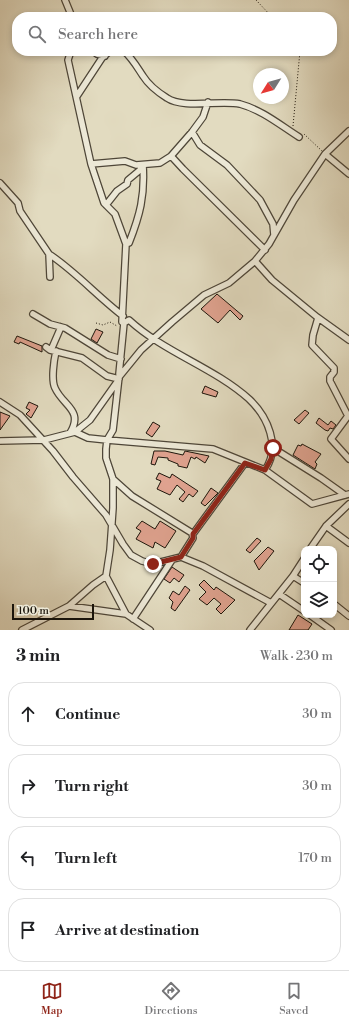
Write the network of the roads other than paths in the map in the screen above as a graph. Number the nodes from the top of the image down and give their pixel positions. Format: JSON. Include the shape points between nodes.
{"nodes":[{"id":1,"x":65,"y":0,"type":"edge"},
{"id":2,"x":70,"y":12,"type":"edge"},
{"id":3,"x":69,"y":56,"type":"edge"},
{"id":4,"x":130,"y":56,"type":"edge"},
{"id":5,"x":103,"y":57,"type":"edge"},
{"id":6,"x":77,"y":96,"type":"junction"},
{"id":7,"x":208,"y":102,"type":"junction"},
{"id":8,"x":349,"y":131,"type":"edge"},
{"id":9,"x":192,"y":132,"type":"junction"},
{"id":10,"x":299,"y":134,"type":"road end"},
{"id":11,"x":325,"y":154,"type":"junction"},
{"id":12,"x":171,"y":156,"type":"junction"},
{"id":13,"x":91,"y":164,"type":"junction"},
{"id":14,"x":143,"y":165,"type":"junction"},
{"id":15,"x":349,"y":174,"type":"edge"},
{"id":16,"x":0,"y":183,"type":"edge"},
{"id":17,"x":106,"y":205,"type":"junction"},
{"id":18,"x":274,"y":235,"type":"junction"},
{"id":19,"x":126,"y":244,"type":"junction"},
{"id":20,"x":265,"y":250,"type":"junction"},
{"id":21,"x":49,"y":254,"type":"junction"},
{"id":22,"x":255,"y":261,"type":"junction"},
{"id":23,"x":50,"y":277,"type":"dead end"},
{"id":24,"x":33,"y":314,"type":"dead end"},
{"id":25,"x":122,"y":316,"type":"junction"},
{"id":26,"x":318,"y":318,"type":"junction"},
{"id":27,"x":124,"y":323,"type":"junction"},
{"id":28,"x":61,"y":327,"type":"junction"},
{"id":29,"x":153,"y":339,"type":"junction"},
{"id":30,"x":349,"y":340,"type":"edge"},
{"id":31,"x":51,"y":349,"type":"junction"},
{"id":32,"x":121,"y":359,"type":"junction"},
{"id":33,"x":119,"y":378,"type":"junction"},
{"id":34,"x":0,"y":402,"type":"edge"},
{"id":35,"x":73,"y":432,"type":"junction"},
{"id":36,"x":0,"y":440,"type":"edge"},
{"id":37,"x":44,"y":440,"type":"junction"},
{"id":38,"x":107,"y":440,"type":"junction"},
{"id":39,"x":273,"y":448,"type":"junction"},
{"id":40,"x":349,"y":459,"type":"edge"},
{"id":41,"x":245,"y":463,"type":"junction"},
{"id":42,"x":265,"y":470,"type":"junction"},
{"id":43,"x":113,"y":479,"type":"junction"},
{"id":44,"x":347,"y":495,"type":"edge"},
{"id":45,"x":349,"y":504,"type":"edge"},
{"id":46,"x":113,"y":524,"type":"junction"},
{"id":47,"x":326,"y":526,"type":"junction"},
{"id":48,"x":193,"y":534,"type":"junction"},
{"id":49,"x":349,"y":542,"type":"edge"},
{"id":50,"x":312,"y":546,"type":"edge"},
{"id":51,"x":181,"y":557,"type":"junction"},
{"id":52,"x":172,"y":560,"type":"junction"},
{"id":53,"x":301,"y":564,"type":"edge"},
{"id":54,"x":106,"y":576,"type":"junction"},
{"id":55,"x":293,"y":576,"type":"junction"},
{"id":56,"x":302,"y":582,"type":"edge"},
{"id":57,"x":279,"y":594,"type":"junction"},
{"id":58,"x":271,"y":603,"type":"junction"},
{"id":59,"x":69,"y":606,"type":"junction"},
{"id":60,"x":337,"y":606,"type":"edge"},
{"id":61,"x":301,"y":609,"type":"edge"},
{"id":62,"x":126,"y":614,"type":"junction"},
{"id":63,"x":349,"y":616,"type":"edge"},
{"id":64,"x":314,"y":618,"type":"edge"},
{"id":65,"x":133,"y":619,"type":"junction"},
{"id":66,"x":22,"y":630,"type":"edge"},
{"id":67,"x":150,"y":630,"type":"edge"},
{"id":68,"x":250,"y":630,"type":"edge"},
{"id":69,"x":331,"y":630,"type":"edge"}],
"edges":[{"from":1,"to":2,"type":"street"},
{"from":3,"to":6,"type":"street","via":[[68,60]]},
{"from":4,"to":7,"type":"street","via":[[143,77],[168,99],[182,104]]},
{"from":5,"to":6,"type":"street"},
{"from":6,"to":13,"type":"street"},
{"from":7,"to":9,"type":"street","via":[[203,117]]},
{"from":7,"to":10,"type":"street","via":[[240,104]]},
{"from":8,"to":11,"type":"street"},
{"from":9,"to":12,"type":"street"},
{"from":9,"to":18,"type":"street","via":[[200,145],[227,165],[260,200],[273,224]]},
{"from":11,"to":15,"type":"street"},
{"from":11,"to":18,"type":"street"},
{"from":12,"to":14,"type":"street","via":[[160,163]]},
{"from":12,"to":20,"type":"street"},
{"from":13,"to":14,"type":"street","via":[[125,161]]},
{"from":13,"to":17,"type":"street"},
{"from":14,"to":17,"type":"street"},
{"from":14,"to":19,"type":"street","via":[[141,212],[129,243]]},
{"from":16,"to":21,"type":"street","via":[[18,203],[20,211]]},
{"from":17,"to":19,"type":"street","via":[[115,214]]},
{"from":18,"to":20,"type":"street"},
{"from":19,"to":25,"type":"street"},
{"from":20,"to":22,"type":"street"},
{"from":21,"to":23,"type":"street"},
{"from":21,"to":25,"type":"street","via":[[73,270]]},
{"from":22,"to":26,"type":"street","via":[[269,277]]},
{"from":22,"to":29,"type":"street","via":[[229,283],[204,295]]},
{"from":24,"to":28,"type":"street"},
{"from":25,"to":27,"type":"street"},
{"from":26,"to":30,"type":"street"},
{"from":26,"to":40,"type":"street","via":[[312,346],[334,368],[330,381],[348,418],[331,439]]},
{"from":27,"to":29,"type":"street","via":[[130,320]]},
{"from":27,"to":32,"type":"street"},
{"from":28,"to":31,"type":"street"},
{"from":28,"to":32,"type":"street","via":[[98,350]]},
{"from":29,"to":33,"type":"street","via":[[133,358]]},
{"from":29,"to":39,"type":"street","via":[[216,376],[250,400],[269,429]]},
{"from":31,"to":33,"type":"street","via":[[82,358],[107,376]]},
{"from":31,"to":35,"type":"street","via":[[54,388],[68,404],[74,416]]},
{"from":32,"to":33,"type":"street"},
{"from":33,"to":35,"type":"street","via":[[90,420]]},
{"from":33,"to":38,"type":"street","via":[[113,430]]},
{"from":34,"to":37,"type":"street","via":[[20,415]]},
{"from":35,"to":37,"type":"street"},
{"from":35,"to":38,"type":"street","via":[[88,438]]},
{"from":36,"to":37,"type":"street"},
{"from":37,"to":46,"type":"street"},
{"from":38,"to":41,"type":"street","via":[[213,449]]},
{"from":38,"to":43,"type":"street","via":[[106,458]]},
{"from":39,"to":42,"type":"street"},
{"from":39,"to":44,"type":"street"},
{"from":41,"to":42,"type":"street"},
{"from":41,"to":48,"type":"street"},
{"from":42,"to":44,"type":"street","via":[[312,504]]},
{"from":43,"to":46,"type":"street"},
{"from":43,"to":48,"type":"street","via":[[132,496]]},
{"from":45,"to":47,"type":"street"},
{"from":46,"to":52,"type":"street","via":[[123,544],[136,558],[153,564]]},
{"from":46,"to":54,"type":"street"},
{"from":47,"to":49,"type":"street"},
{"from":47,"to":50,"type":"street"},
{"from":48,"to":51,"type":"street"},
{"from":51,"to":52,"type":"street"},
{"from":51,"to":58,"type":"street"},
{"from":52,"to":65,"type":"street"},
{"from":53,"to":55,"type":"street"},
{"from":54,"to":59,"type":"street"},
{"from":54,"to":62,"type":"street"},
{"from":55,"to":56,"type":"street"},
{"from":55,"to":57,"type":"street"},
{"from":57,"to":58,"type":"street"},
{"from":57,"to":61,"type":"street"},
{"from":58,"to":68,"type":"street"},
{"from":59,"to":62,"type":"street"},
{"from":59,"to":66,"type":"street"},
{"from":60,"to":63,"type":"street"},
{"from":62,"to":65,"type":"street"},
{"from":64,"to":69,"type":"street"},
{"from":65,"to":67,"type":"street"}]}
